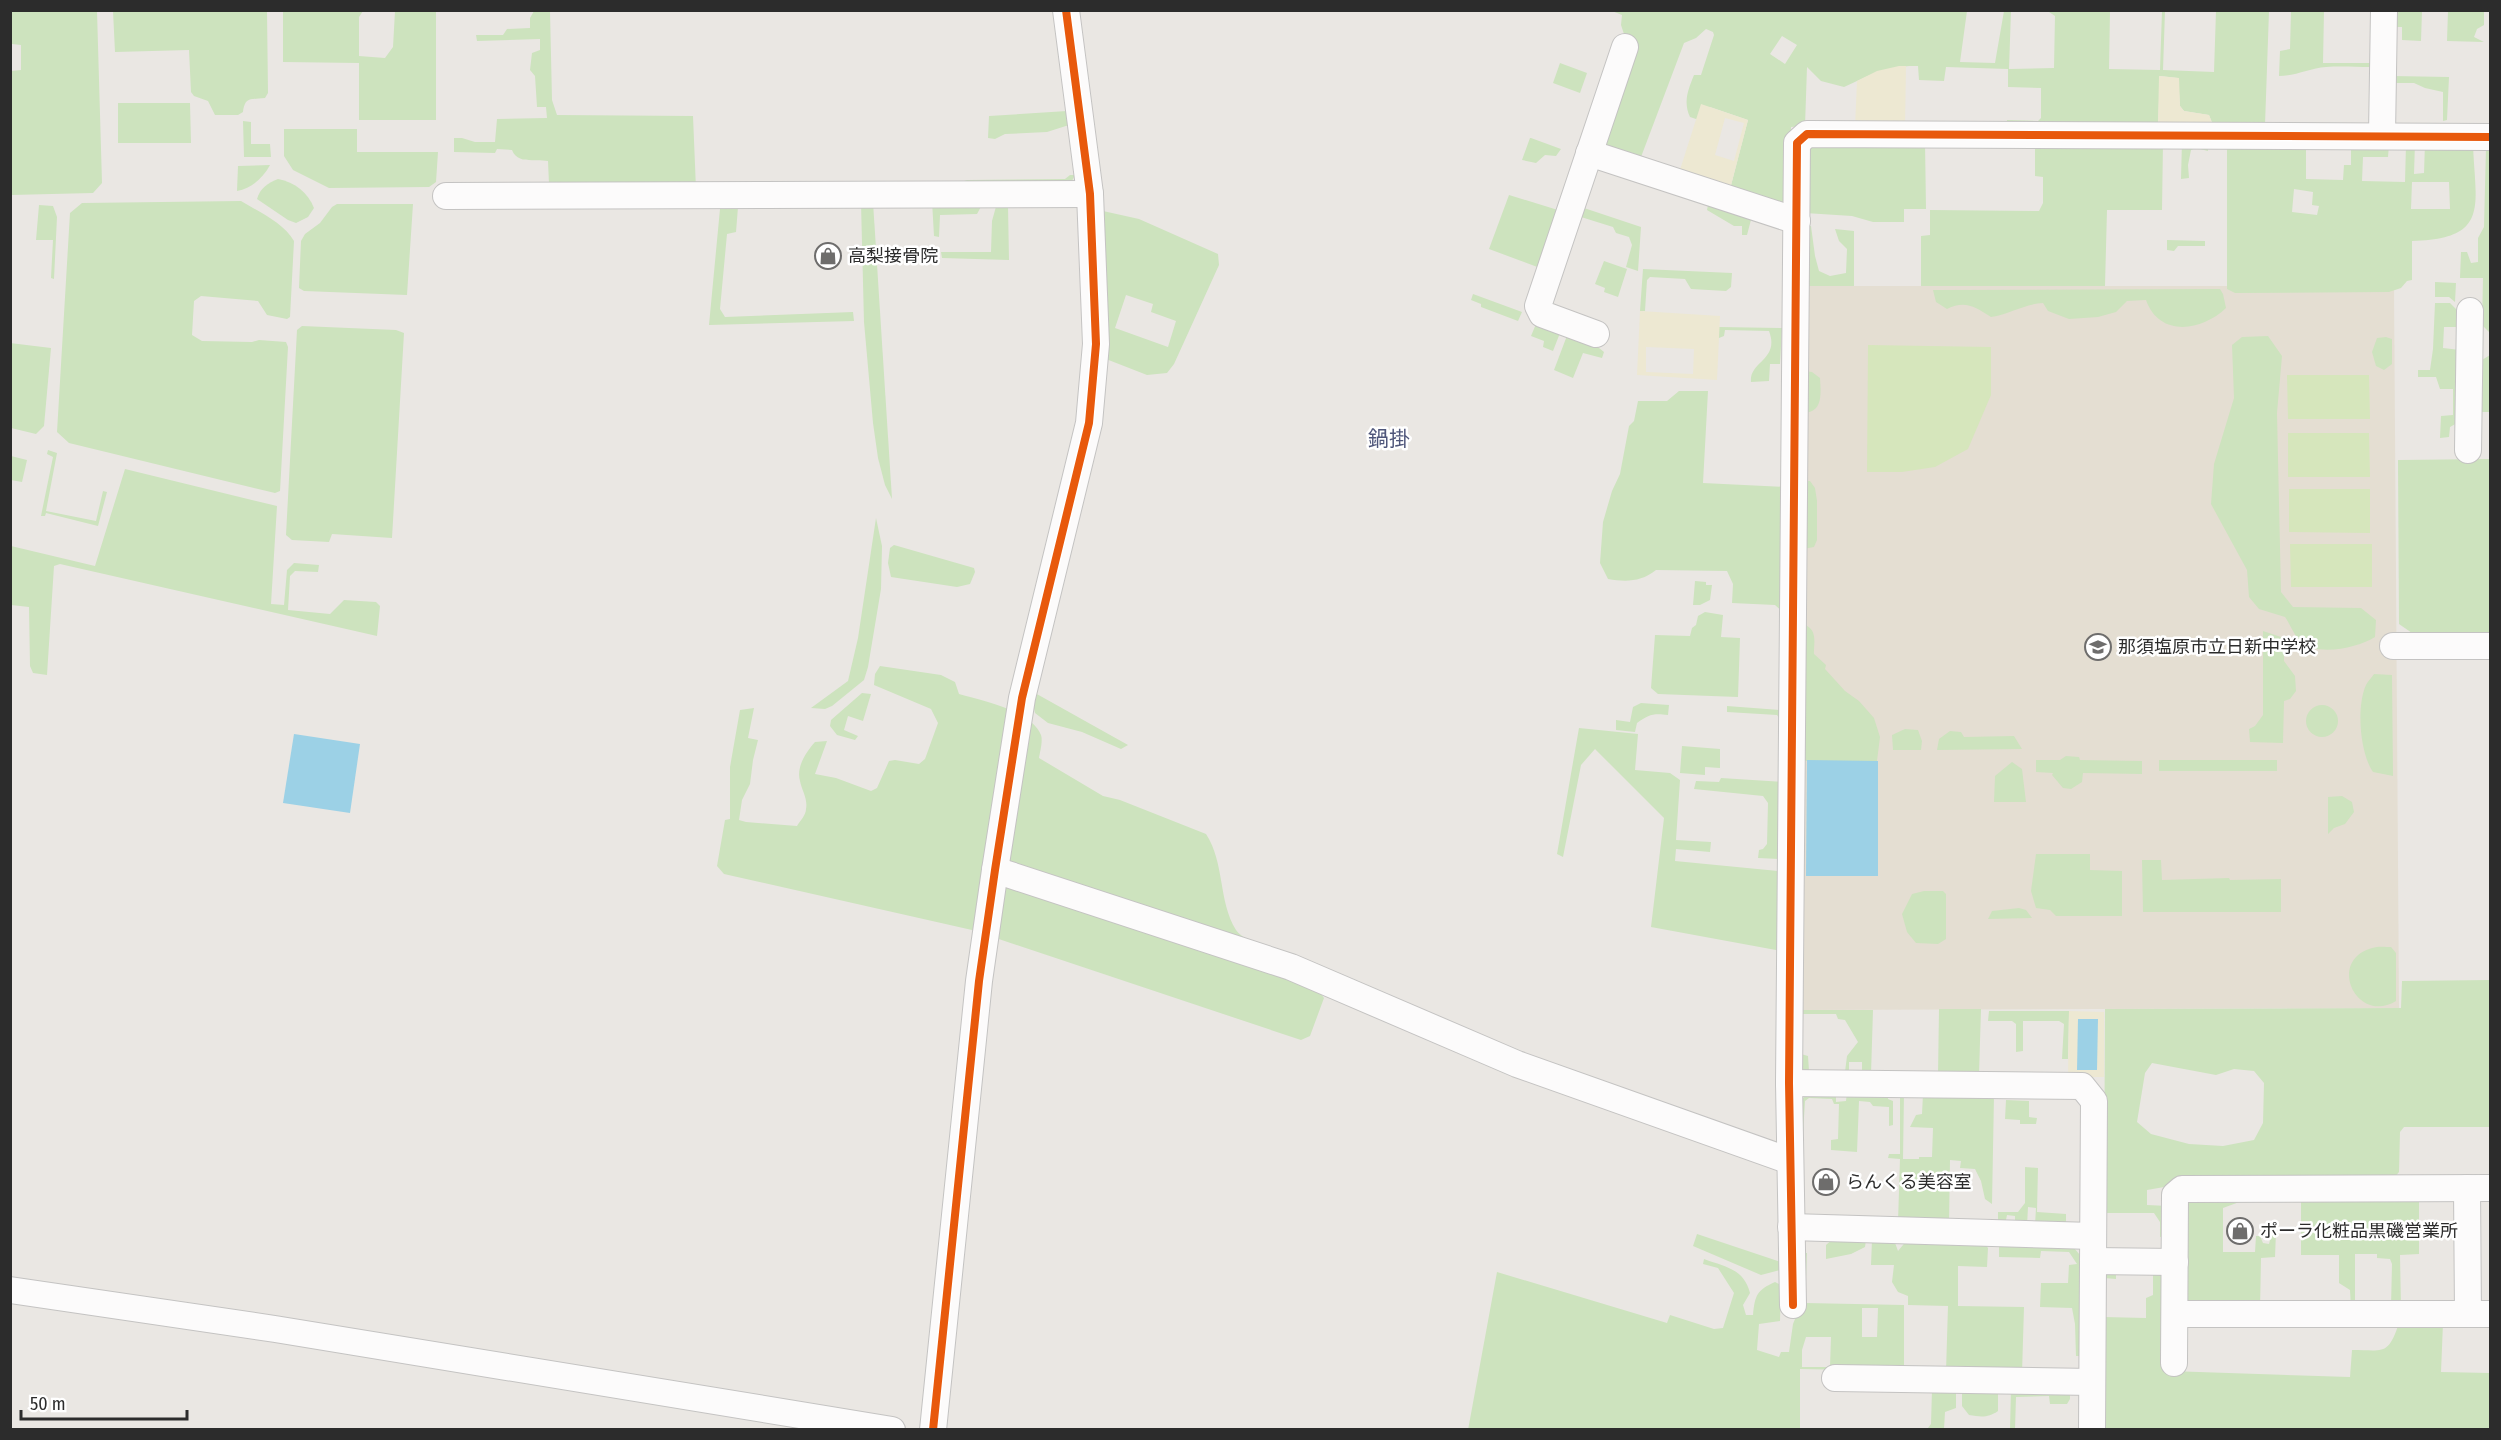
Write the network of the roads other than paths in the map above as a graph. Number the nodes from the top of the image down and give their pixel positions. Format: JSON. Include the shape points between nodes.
{"nodes":[{"id":1,"x":1066,"y":10,"type":"edge"},
{"id":2,"x":2384,"y":10,"type":"edge"},
{"id":3,"x":1625,"y":47,"type":"dead end"},
{"id":4,"x":2382,"y":135,"type":"junction"},
{"id":5,"x":2490,"y":137,"type":"edge"},
{"id":6,"x":1590,"y":153,"type":"junction"},
{"id":7,"x":1090,"y":194,"type":"junction"},
{"id":8,"x":446,"y":196,"type":"dead end"},
{"id":9,"x":1797,"y":221,"type":"junction"},
{"id":10,"x":2470,"y":311,"type":"dead end"},
{"id":11,"x":1596,"y":334,"type":"dead end"},
{"id":12,"x":2480,"y":345,"type":"edge"},
{"id":13,"x":2468,"y":450,"type":"dead end"},
{"id":14,"x":2393,"y":646,"type":"dead end"},
{"id":15,"x":2490,"y":646,"type":"edge"},
{"id":16,"x":995,"y":870,"type":"junction"},
{"id":17,"x":1789,"y":1083,"type":"junction"},
{"id":18,"x":1790,"y":1161,"type":"junction"},
{"id":19,"x":2479,"y":1188,"type":"edge"},
{"id":20,"x":1791,"y":1227,"type":"junction"},
{"id":21,"x":2093,"y":1248,"type":"junction"},
{"id":22,"x":2175,"y":1262,"type":"junction"},
{"id":23,"x":10,"y":1290,"type":"edge"},
{"id":24,"x":1792,"y":1305,"type":"dead end"},
{"id":25,"x":2175,"y":1314,"type":"junction"},
{"id":26,"x":2479,"y":1314,"type":"edge"},
{"id":27,"x":2174,"y":1363,"type":"dead end"},
{"id":28,"x":1835,"y":1378,"type":"dead end"},
{"id":29,"x":2092,"y":1382,"type":"junction"},
{"id":30,"x":892,"y":1430,"type":"edge"},
{"id":31,"x":933,"y":1430,"type":"edge"},
{"id":32,"x":2092,"y":1430,"type":"edge"}],
"edges":[{"from":1,"to":7,"type":"street"},
{"from":2,"to":4,"type":"street"},
{"from":3,"to":6,"type":"street"},
{"from":4,"to":5,"type":"street"},
{"from":4,"to":9,"type":"street","via":[[1807,135],[1797,143]]},
{"from":6,"to":9,"type":"street"},
{"from":6,"to":11,"type":"street","via":[[1538,306],[1542,314]]},
{"from":7,"to":8,"type":"street"},
{"from":7,"to":16,"type":"street","via":[[1096,344],[1089,423],[1022,698]]},
{"from":9,"to":17,"type":"street"},
{"from":10,"to":12,"type":"street"},
{"from":12,"to":13,"type":"street"},
{"from":14,"to":15,"type":"street"},
{"from":16,"to":18,"type":"street","via":[[1291,967],[1517,1064]]},
{"from":16,"to":31,"type":"street"},
{"from":17,"to":18,"type":"street"},
{"from":17,"to":21,"type":"street","via":[[2082,1086],[2094,1101]]},
{"from":18,"to":20,"type":"street"},
{"from":19,"to":22,"type":"street","via":[[2182,1189],[2175,1195]]},
{"from":19,"to":26,"type":"street"},
{"from":20,"to":21,"type":"street"},
{"from":20,"to":24,"type":"street"},
{"from":21,"to":22,"type":"street"},
{"from":21,"to":29,"type":"street"},
{"from":22,"to":25,"type":"street"},
{"from":23,"to":30,"type":"street","via":[[275,1329]]},
{"from":25,"to":26,"type":"street"},
{"from":25,"to":27,"type":"street"},
{"from":28,"to":29,"type":"street"},
{"from":29,"to":32,"type":"street"}]}
